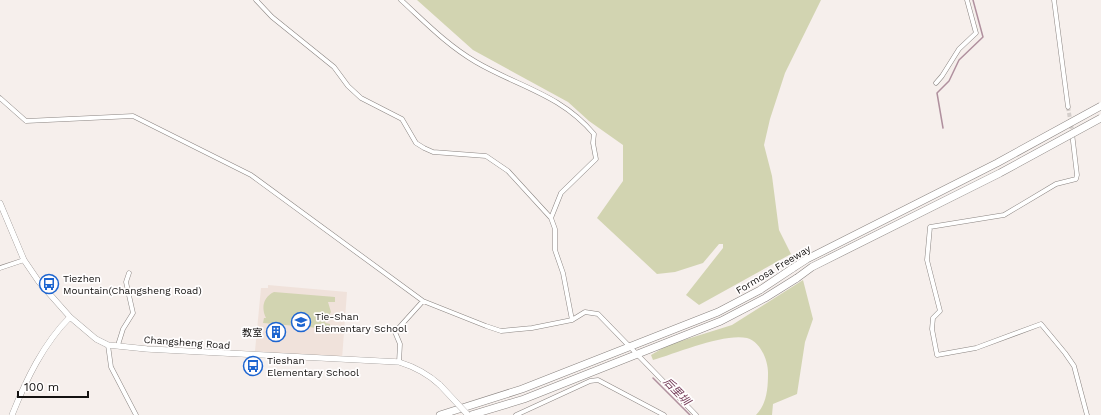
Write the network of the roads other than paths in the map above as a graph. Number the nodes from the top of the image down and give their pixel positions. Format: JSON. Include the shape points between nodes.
{"nodes":[{"id":1,"x":256,"y":0,"type":"edge"},
{"id":2,"x":401,"y":0,"type":"edge"},
{"id":3,"x":967,"y":0,"type":"edge"},
{"id":4,"x":1054,"y":0,"type":"edge"},
{"id":5,"x":936,"y":83,"type":"dead end"},
{"id":6,"x":0,"y":98,"type":"edge"},
{"id":7,"x":1101,"y":106,"type":"edge"},
{"id":8,"x":1068,"y":107,"type":"tunnel mouth"},
{"id":9,"x":1101,"y":118,"type":"edge"},
{"id":10,"x":1072,"y":132,"type":"tunnel mouth"},
{"id":11,"x":0,"y":204,"type":"edge"},
{"id":12,"x":551,"y":218,"type":"junction"},
{"id":13,"x":24,"y":260,"type":"junction"},
{"id":14,"x":0,"y":268,"type":"edge"},
{"id":15,"x":129,"y":273,"type":"dead end"},
{"id":16,"x":423,"y":301,"type":"junction"},
{"id":17,"x":70,"y":317,"type":"junction"},
{"id":18,"x":572,"y":320,"type":"junction"},
{"id":19,"x":108,"y":345,"type":"junction"},
{"id":20,"x":118,"y":345,"type":"junction"},
{"id":21,"x":399,"y":362,"type":"junction"},
{"id":22,"x":12,"y":415,"type":"edge"},
{"id":23,"x":136,"y":415,"type":"edge"},
{"id":24,"x":440,"y":415,"type":"edge"},
{"id":25,"x":468,"y":415,"type":"edge"},
{"id":26,"x":472,"y":415,"type":"edge"},
{"id":27,"x":516,"y":415,"type":"edge"},
{"id":28,"x":664,"y":415,"type":"edge"},
{"id":29,"x":696,"y":415,"type":"edge"},
{"id":30,"x":1087,"y":415,"type":"edge"}],
"edges":[{"from":1,"to":12,"type":"street","via":[[272,17],[334,67],[361,98],[402,119],[416,143],[433,152],[490,158],[508,171]]},
{"from":2,"to":12,"type":"street","via":[[450,46],[477,63],[562,104],[594,134],[596,159],[561,193]]},
{"from":3,"to":5,"type":"street","via":[[976,33],[959,48]]},
{"from":4,"to":8,"type":"street"},
{"from":6,"to":16,"type":"street","via":[[26,121],[133,116],[251,175]]},
{"from":7,"to":24,"type":"highway","name":"Formosa Freeway","bridge":true,"via":[[997,163],[807,259],[760,290],[718,312],[522,389]]},
{"from":9,"to":26,"type":"highway","name":"Formosa Freeway","bridge":true,"via":[[1000,173],[812,267],[766,298],[720,321],[524,399]]},
{"from":10,"to":30,"type":"street","via":[[1076,179],[1056,184],[1004,215],[930,227],[927,260],[940,311],[933,318],[932,329],[937,355],[976,348],[1041,324],[1074,366]]},
{"from":11,"to":13,"type":"street"},
{"from":12,"to":18,"type":"street","via":[[555,229],[555,250],[563,273]]},
{"from":13,"to":14,"type":"street"},
{"from":13,"to":17,"type":"street","via":[[39,282]]},
{"from":15,"to":20,"type":"street","via":[[126,282],[133,313],[123,329]]},
{"from":16,"to":18,"type":"street","via":[[501,331]]},
{"from":16,"to":21,"type":"street","via":[[395,332],[400,344]]},
{"from":17,"to":19,"type":"street","via":[[96,339]]},
{"from":17,"to":22,"type":"street","via":[[49,342],[28,379]]},
{"from":18,"to":29,"type":"street","via":[[585,312],[598,314]]},
{"from":19,"to":20,"type":"street","name":"Changsheng Road"},
{"from":19,"to":23,"type":"street","via":[[111,368]]},
{"from":20,"to":21,"type":"street","name":"Changsheng Road","via":[[147,349]]},
{"from":21,"to":25,"type":"street","name":"Changsheng Road","bridge":true,"via":[[419,368],[430,375]]},
{"from":27,"to":28,"type":"street","via":[[590,380],[598,380]]}]}
